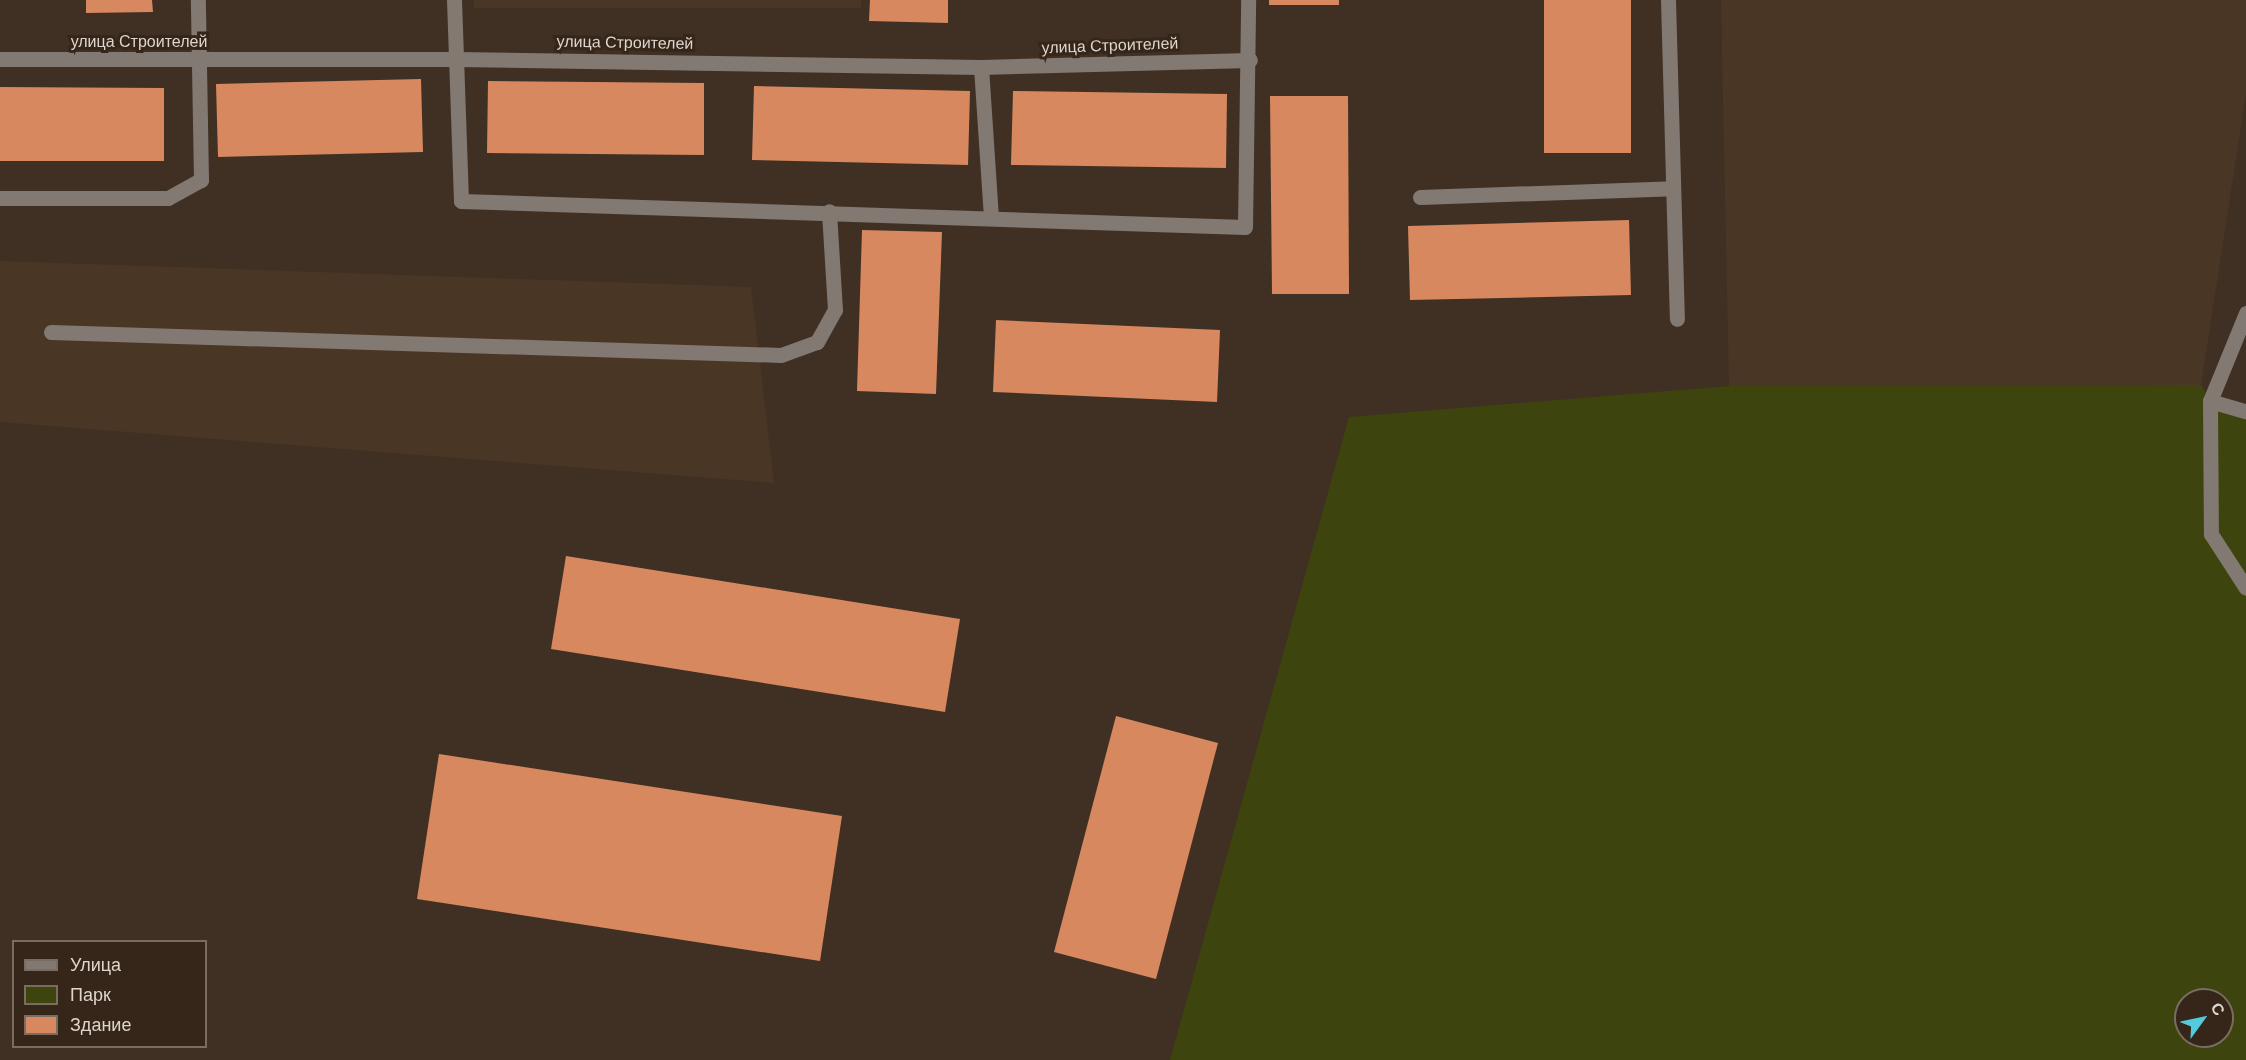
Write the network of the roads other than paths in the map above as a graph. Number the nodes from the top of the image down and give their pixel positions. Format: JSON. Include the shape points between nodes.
{"nodes":[{"id":1,"x":198,"y":0,"type":"edge"},
{"id":2,"x":454,"y":0,"type":"edge"},
{"id":3,"x":1248,"y":0,"type":"edge"},
{"id":4,"x":1668,"y":0,"type":"edge"},
{"id":5,"x":0,"y":59,"type":"edge"},
{"id":6,"x":455,"y":59,"type":"junction"},
{"id":7,"x":198,"y":60,"type":"junction"},
{"id":8,"x":1250,"y":60,"type":"junction"},
{"id":9,"x":981,"y":67,"type":"junction"},
{"id":10,"x":1673,"y":188,"type":"junction"},
{"id":11,"x":1420,"y":197,"type":"dead end"},
{"id":12,"x":0,"y":198,"type":"edge"},
{"id":13,"x":829,"y":211,"type":"junction"},
{"id":14,"x":991,"y":216,"type":"junction"},
{"id":15,"x":2246,"y":313,"type":"edge"},
{"id":16,"x":1677,"y":320,"type":"dead end"},
{"id":17,"x":51,"y":332,"type":"dead end"},
{"id":18,"x":2210,"y":401,"type":"junction"},
{"id":19,"x":2246,"y":411,"type":"edge"},
{"id":20,"x":2246,"y":588,"type":"edge"}],
"edges":[{"from":1,"to":7,"type":"street"},
{"from":2,"to":6,"type":"street"},
{"from":3,"to":8,"type":"street"},
{"from":4,"to":10,"type":"street"},
{"from":5,"to":7,"type":"street","name":"улица Строителей"},
{"from":6,"to":7,"type":"street","name":"улица Строителей"},
{"from":6,"to":9,"type":"street","name":"улица Строителей"},
{"from":6,"to":13,"type":"street","via":[[461,201]]},
{"from":7,"to":12,"type":"street","via":[[201,180],[168,198]]},
{"from":8,"to":9,"type":"street","name":"улица Строителей"},
{"from":8,"to":14,"type":"street","via":[[1245,227]]},
{"from":9,"to":14,"type":"street"},
{"from":10,"to":11,"type":"street"},
{"from":10,"to":16,"type":"street"},
{"from":13,"to":14,"type":"street"},
{"from":13,"to":17,"type":"street","via":[[835,310],[817,342],[781,355]]},
{"from":15,"to":18,"type":"street"},
{"from":18,"to":19,"type":"street"},
{"from":18,"to":20,"type":"street","via":[[2211,534]]}]}
